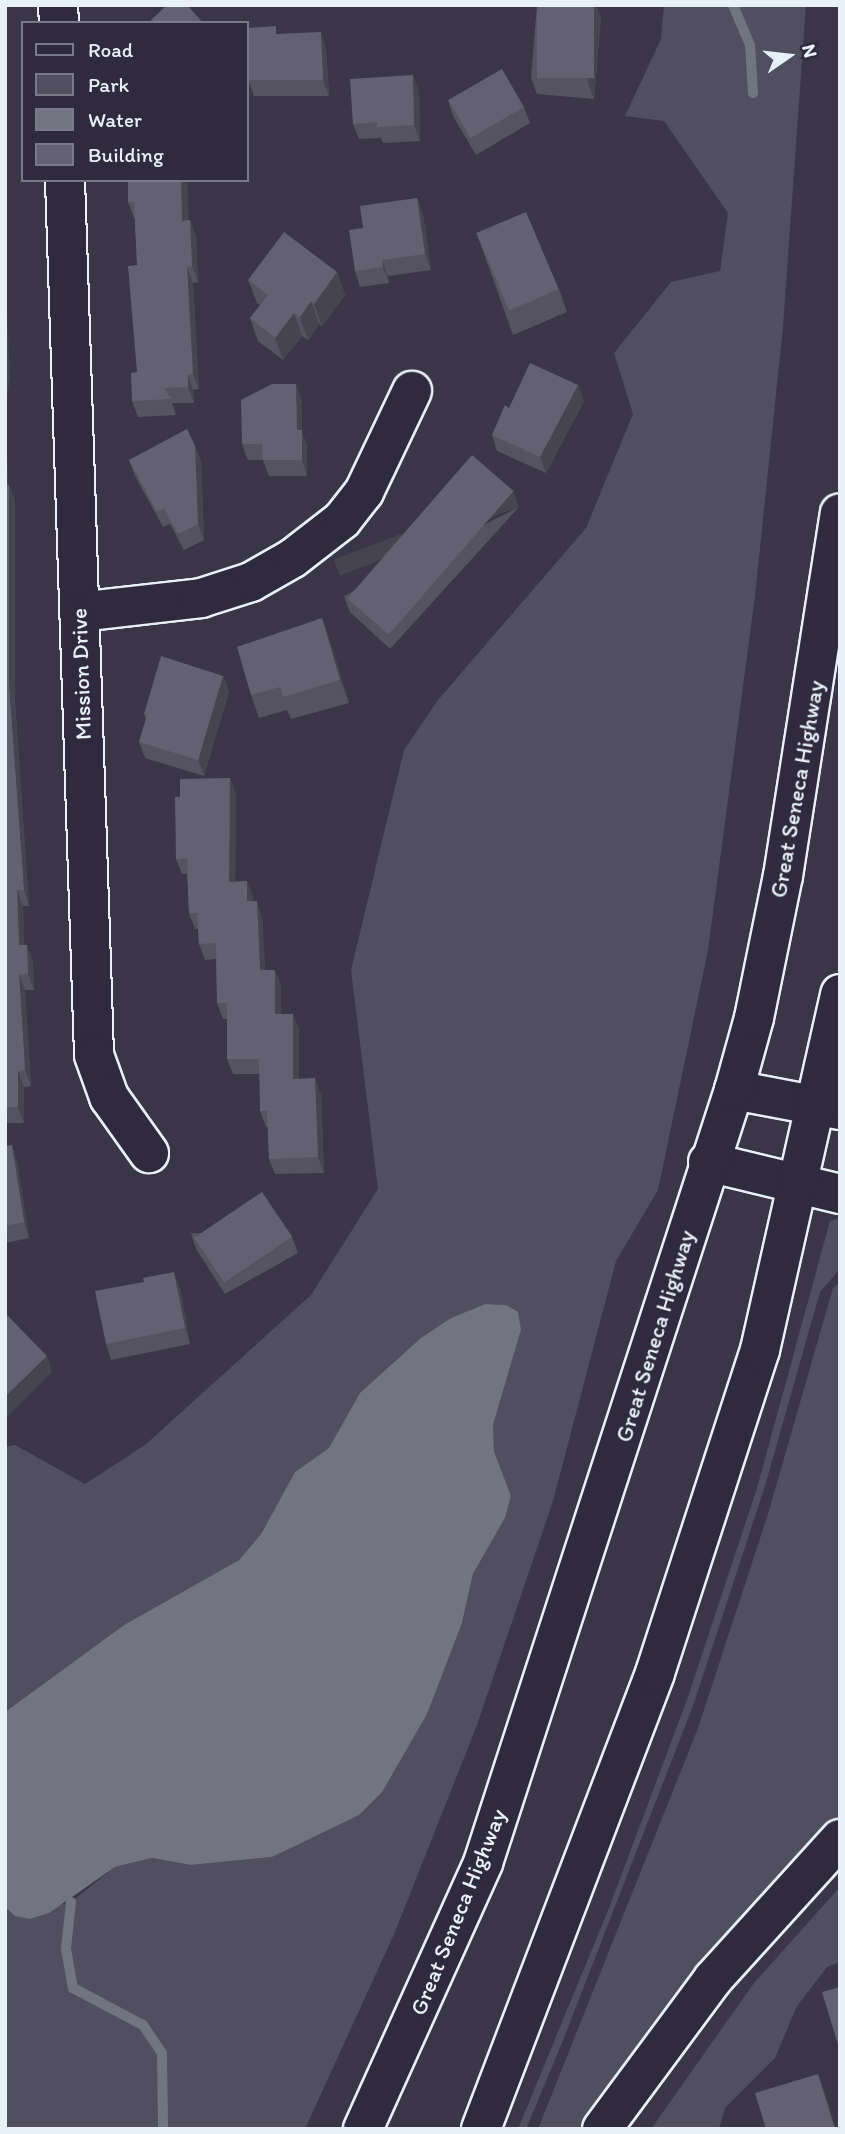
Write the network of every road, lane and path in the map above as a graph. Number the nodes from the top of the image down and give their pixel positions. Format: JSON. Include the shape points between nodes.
{"nodes":[{"id":1,"x":65,"y":182,"type":"edge"},
{"id":2,"x":412,"y":391,"type":"dead end"},
{"id":3,"x":840,"y":513,"type":"edge"},
{"id":4,"x":79,"y":611,"type":"junction"},
{"id":5,"x":840,"y":994,"type":"edge"},
{"id":6,"x":733,"y":1090,"type":"junction"},
{"id":7,"x":828,"y":1108,"type":"edge"},
{"id":8,"x":149,"y":1153,"type":"dead end"},
{"id":9,"x":708,"y":1162,"type":"junction"},
{"id":10,"x":800,"y":1185,"type":"junction"},
{"id":11,"x":840,"y":1194,"type":"edge"},
{"id":12,"x":840,"y":1839,"type":"edge"},
{"id":13,"x":363,"y":2129,"type":"edge"},
{"id":14,"x":481,"y":2129,"type":"edge"},
{"id":15,"x":602,"y":2129,"type":"edge"}],
"edges":[{"from":1,"to":4,"type":"main road","name":"Mission Drive"},
{"from":2,"to":4,"type":"main road","via":[[365,492],[342,520],[293,558],[251,582],[201,598]]},
{"from":3,"to":6,"type":"main road","name":"Great Seneca Highway","via":[[783,876],[754,1018]]},
{"from":4,"to":8,"type":"main road","name":"Mission Drive","via":[[94,1055],[109,1097]]},
{"from":5,"to":7,"type":"main road"},
{"from":6,"to":7,"type":"main road"},
{"from":6,"to":9,"type":"main road","name":"Great Seneca Highway"},
{"from":7,"to":10,"type":"main road"},
{"from":9,"to":10,"type":"main road"},
{"from":9,"to":13,"type":"main road","name":"Great Seneca Highway","via":[[661,1324],[483,1863]]},
{"from":10,"to":11,"type":"main road"},
{"from":10,"to":14,"type":"main road","via":[[761,1350],[655,1674]]},
{"from":12,"to":15,"type":"main road","via":[[713,1979]]}]}
